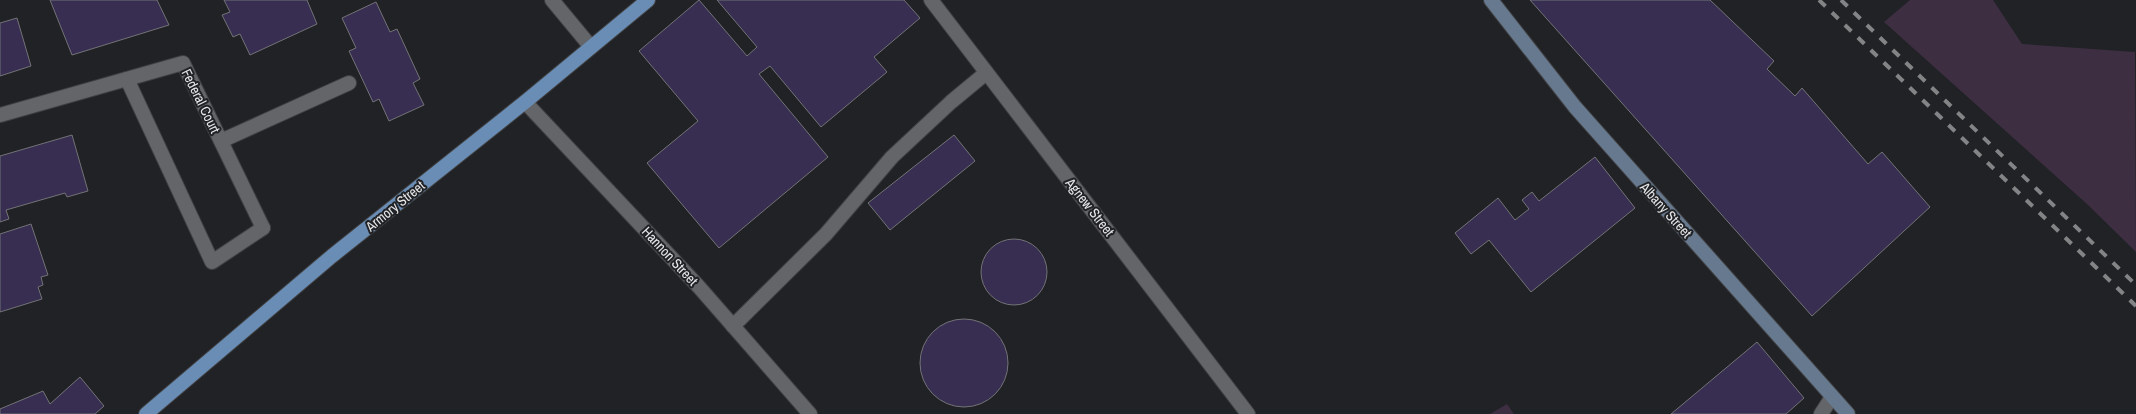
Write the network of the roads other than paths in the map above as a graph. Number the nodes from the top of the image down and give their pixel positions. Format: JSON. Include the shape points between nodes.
{"nodes":[{"id":1,"x":552,"y":0,"type":"edge"},
{"id":2,"x":648,"y":0,"type":"edge"},
{"id":3,"x":931,"y":0,"type":"edge"},
{"id":4,"x":1491,"y":0,"type":"edge"},
{"id":5,"x":591,"y":47,"type":"junction"},
{"id":6,"x":986,"y":73,"type":"junction"},
{"id":7,"x":127,"y":79,"type":"junction"},
{"id":8,"x":349,"y":83,"type":"dead end"},
{"id":9,"x":525,"y":102,"type":"junction"},
{"id":10,"x":0,"y":115,"type":"edge"},
{"id":11,"x":221,"y":141,"type":"junction"},
{"id":12,"x":733,"y":326,"type":"junction"},
{"id":13,"x":1832,"y":397,"type":"junction"},
{"id":14,"x":146,"y":414,"type":"edge"},
{"id":15,"x":810,"y":414,"type":"edge"},
{"id":16,"x":1248,"y":414,"type":"edge"},
{"id":17,"x":1821,"y":414,"type":"edge"},
{"id":18,"x":1848,"y":414,"type":"edge"}],
"edges":[{"from":1,"to":5,"type":"street"},
{"from":2,"to":5,"type":"main road","name":"Armory Street"},
{"from":3,"to":6,"type":"street","name":"Agnew Street"},
{"from":4,"to":13,"type":"main road","name":"Albany Street","via":[[1575,107]]},
{"from":5,"to":9,"type":"main road","name":"Armory Street"},
{"from":6,"to":12,"type":"street","via":[[892,157],[826,234]]},
{"from":6,"to":16,"type":"street","name":"Agnew Street"},
{"from":7,"to":10,"type":"street","name":"Federal Court"},
{"from":7,"to":11,"type":"street","name":"Federal Court","via":[[183,63]]},
{"from":7,"to":11,"type":"street","name":"Federal Court","via":[[212,262],[263,228]]},
{"from":8,"to":11,"type":"street"},
{"from":9,"to":12,"type":"street","name":"Hannon Street"},
{"from":9,"to":14,"type":"main road","name":"Armory Street","via":[[332,256]]},
{"from":12,"to":15,"type":"street","name":"Hannon Street"},
{"from":13,"to":17,"type":"street"},
{"from":13,"to":18,"type":"main road","name":"Albany Street"}]}
